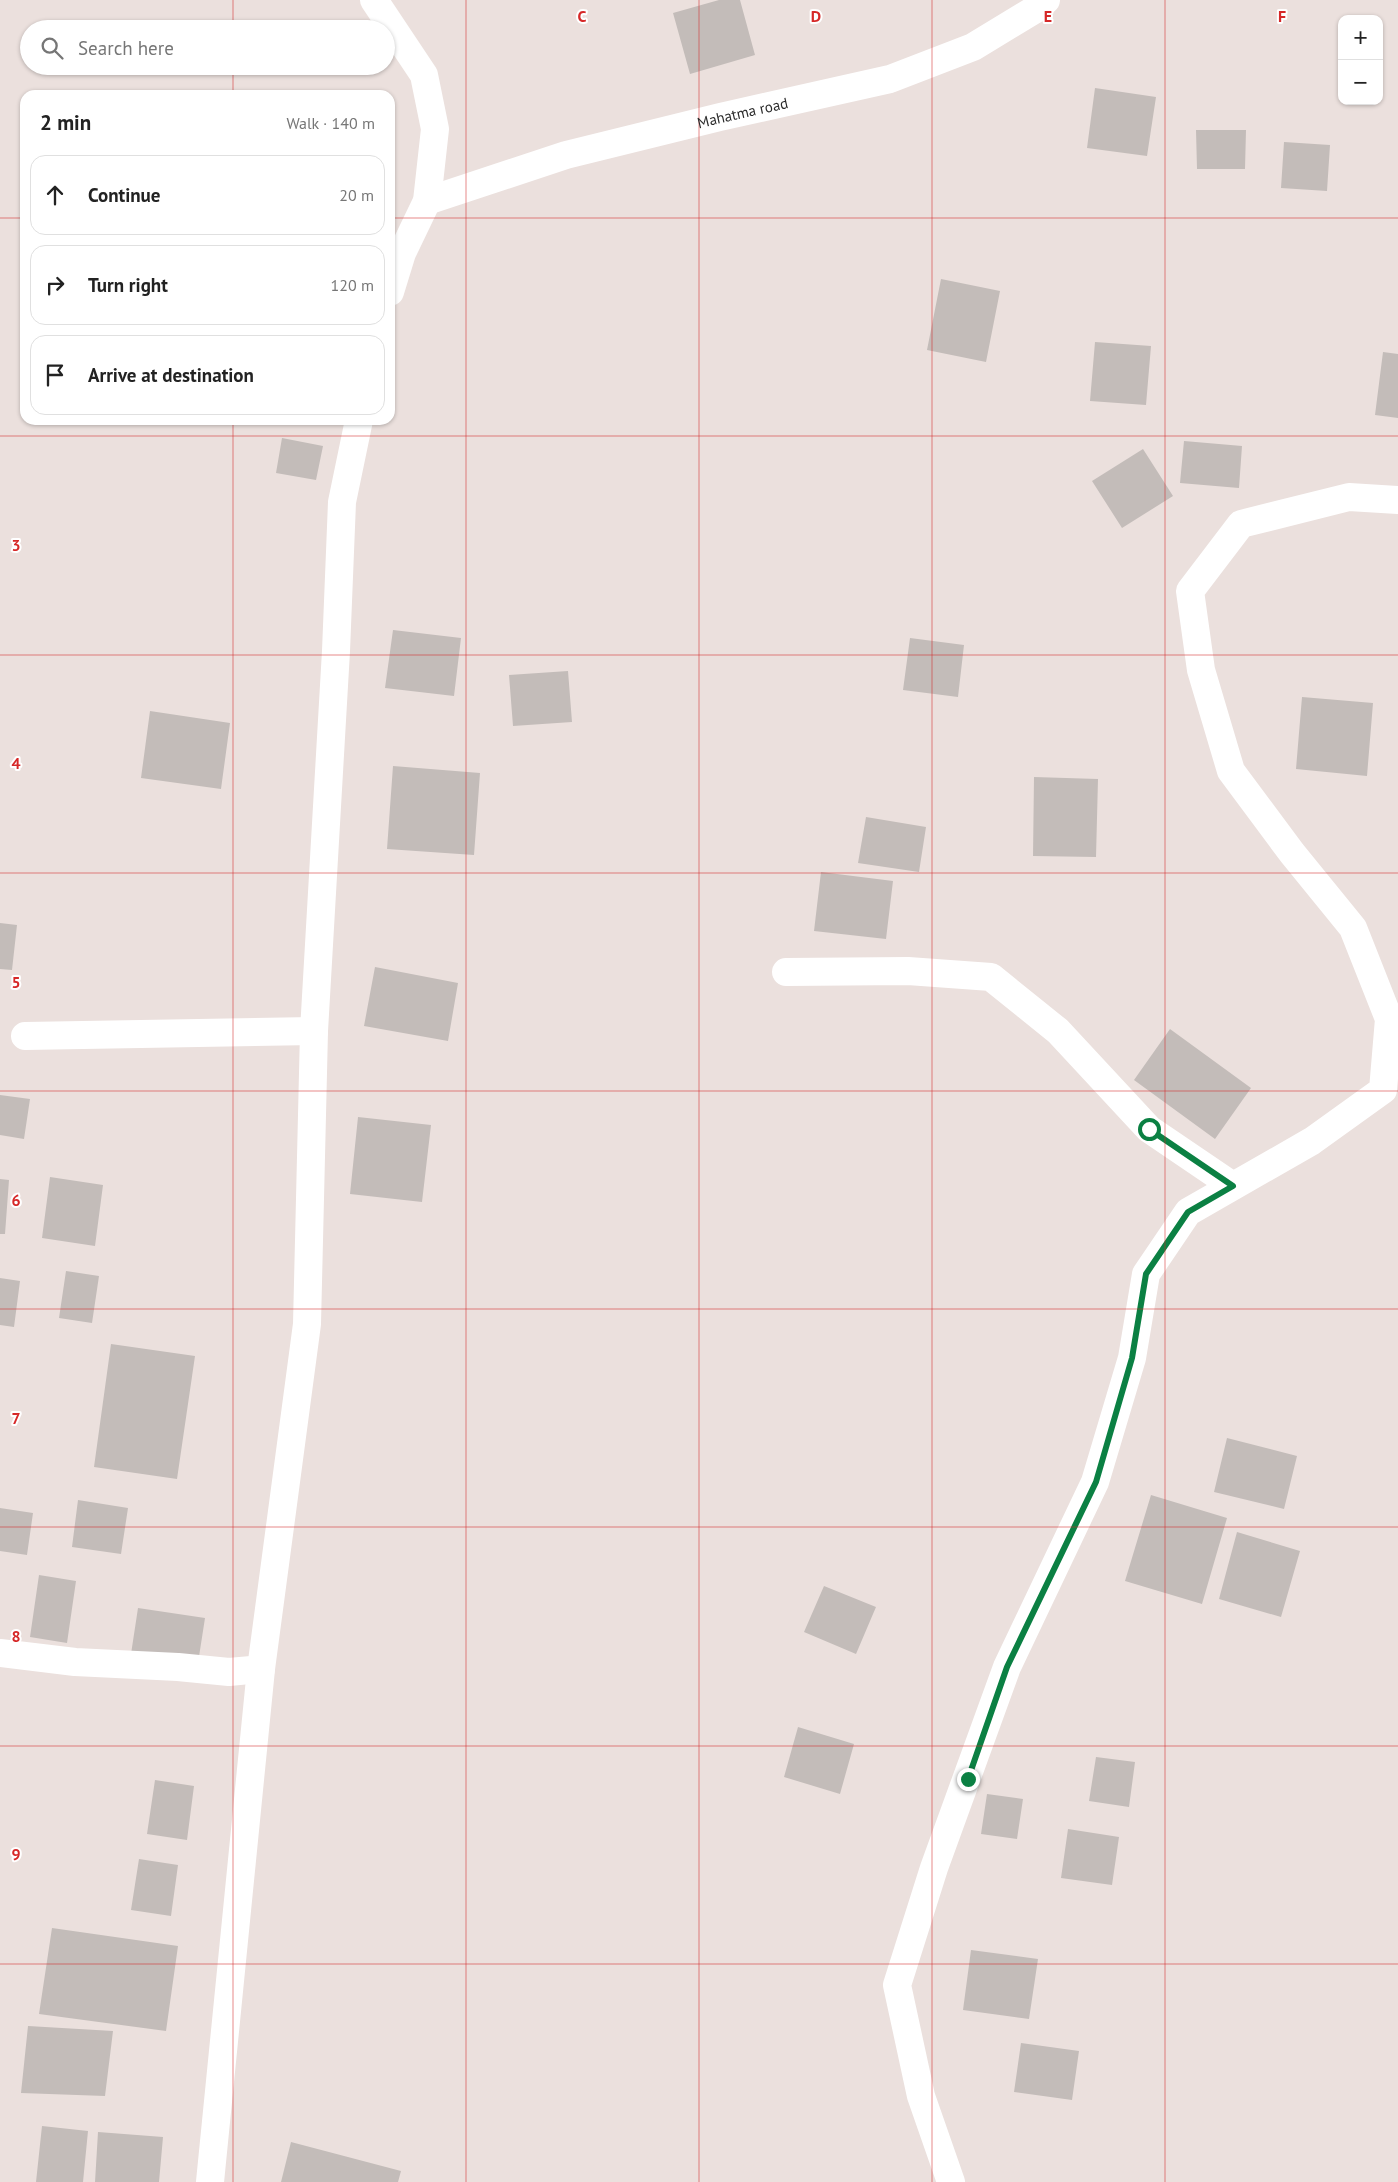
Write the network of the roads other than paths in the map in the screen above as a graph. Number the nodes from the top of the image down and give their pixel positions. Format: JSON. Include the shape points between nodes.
{"nodes":[{"id":1,"x":374,"y":0,"type":"edge"},
{"id":2,"x":1046,"y":0,"type":"edge"},
{"id":3,"x":387,"y":20,"type":"edge"},
{"id":4,"x":395,"y":32,"type":"edge"},
{"id":5,"x":427,"y":201,"type":"junction"},
{"id":6,"x":395,"y":276,"type":"edge"},
{"id":7,"x":358,"y":425,"type":"edge"},
{"id":8,"x":1398,"y":500,"type":"edge"},
{"id":9,"x":786,"y":972,"type":"dead end"},
{"id":10,"x":314,"y":1032,"type":"junction"},
{"id":11,"x":26,"y":1036,"type":"dead end"},
{"id":12,"x":1233,"y":1186,"type":"junction"},
{"id":13,"x":0,"y":1653,"type":"edge"},
{"id":14,"x":261,"y":1669,"type":"junction"},
{"id":15,"x":210,"y":2182,"type":"edge"},
{"id":16,"x":952,"y":2182,"type":"edge"}],
"edges":[{"from":1,"to":3,"type":"street"},
{"from":2,"to":5,"type":"street","name":"Mahatma road","via":[[974,47],[890,79],[566,154]]},
{"from":4,"to":5,"type":"street","via":[[424,75],[435,129]]},
{"from":5,"to":6,"type":"street","via":[[402,253]]},
{"from":7,"to":10,"type":"street","via":[[342,502]]},
{"from":8,"to":12,"type":"street","via":[[1349,498],[1241,524],[1190,591],[1201,670],[1231,771],[1353,928],[1390,1018],[1383,1090],[1312,1141]]},
{"from":9,"to":12,"type":"street","via":[[908,971],[991,977],[1058,1031],[1149,1129]]},
{"from":10,"to":11,"type":"street"},
{"from":10,"to":14,"type":"street","via":[[307,1324]]},
{"from":12,"to":16,"type":"street","via":[[1188,1212],[1146,1274],[1132,1358],[1096,1482],[1007,1667],[934,1868],[897,1985],[921,2096]]},
{"from":13,"to":14,"type":"street","via":[[75,1662],[229,1672]]},
{"from":14,"to":15,"type":"street"}]}
